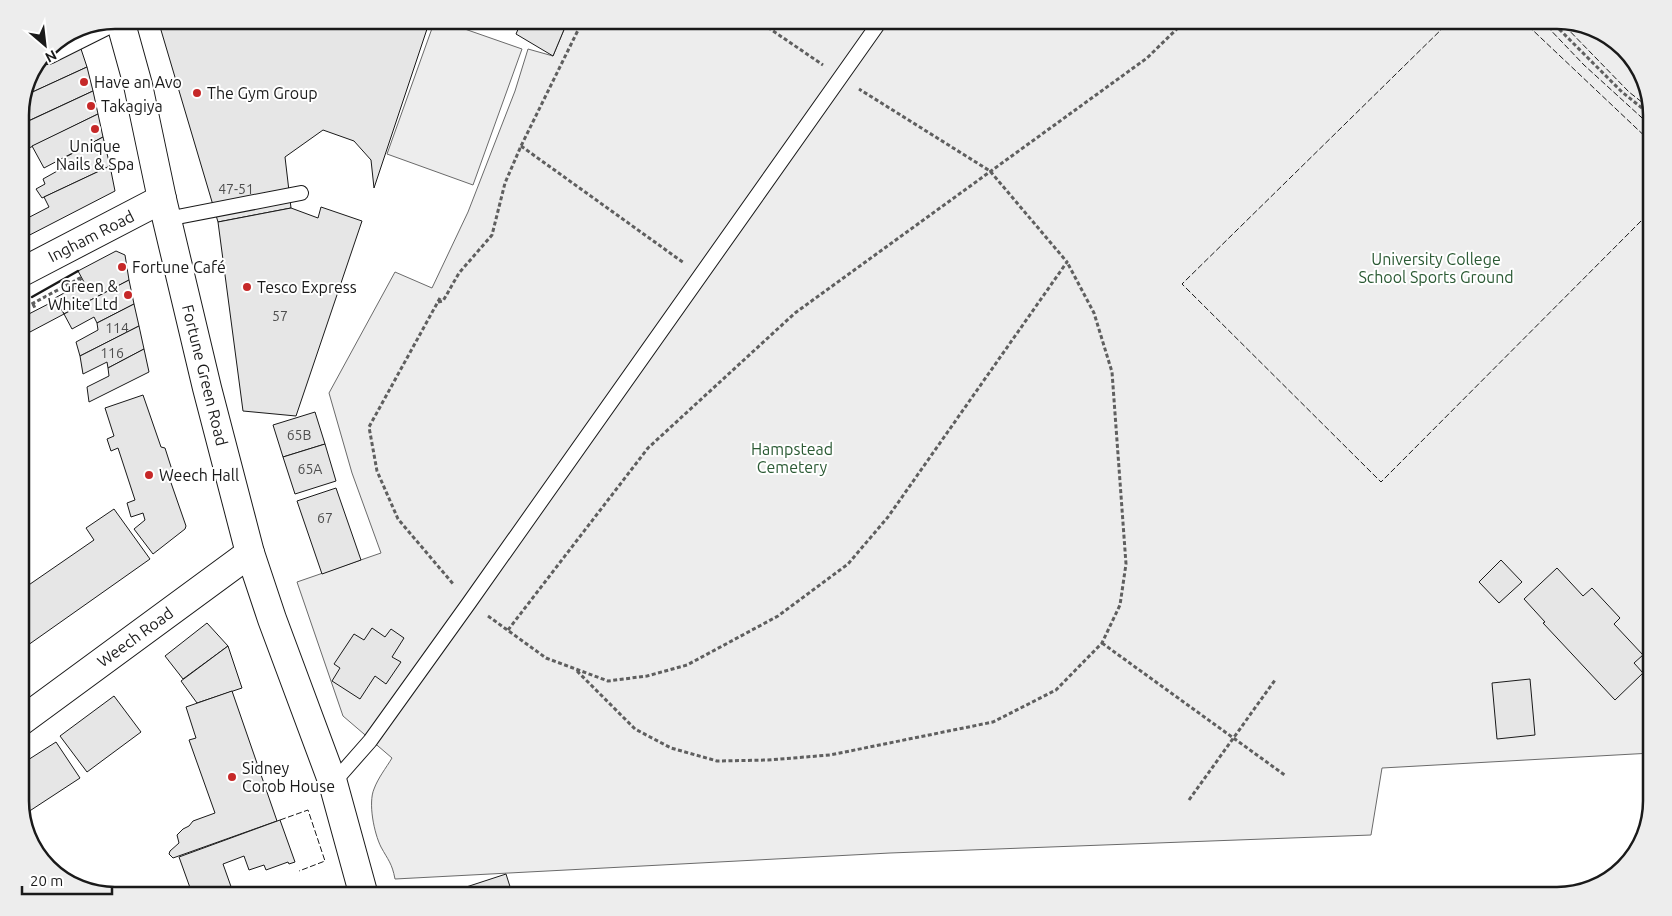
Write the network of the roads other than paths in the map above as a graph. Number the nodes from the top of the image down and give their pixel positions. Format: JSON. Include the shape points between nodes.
{"nodes":[{"id":1,"x":122,"y":29,"type":"edge"},
{"id":2,"x":875,"y":29,"type":"edge"},
{"id":3,"x":301,"y":193,"type":"dead end"},
{"id":4,"x":164,"y":209,"type":"junction"},
{"id":5,"x":29,"y":269,"type":"edge"},
{"id":6,"x":250,"y":553,"type":"junction"},
{"id":7,"x":29,"y":715,"type":"edge"},
{"id":8,"x":333,"y":783,"type":"junction"},
{"id":9,"x":362,"y":887,"type":"edge"}],
"edges":[{"from":1,"to":4,"type":"main road","name":"Fortune Green Road","via":[[138,85]]},
{"from":2,"to":8,"type":"lane","via":[[469,603],[370,740]]},
{"from":3,"to":4,"type":"lane"},
{"from":4,"to":5,"type":"main road","name":"Ingham Road"},
{"from":4,"to":6,"type":"main road","name":"Fortune Green Road"},
{"from":6,"to":7,"type":"main road","name":"Weech Road"},
{"from":6,"to":8,"type":"main road","name":"Fortune Green Road"},
{"from":8,"to":9,"type":"main road","name":"Fortune Green Road"}]}
